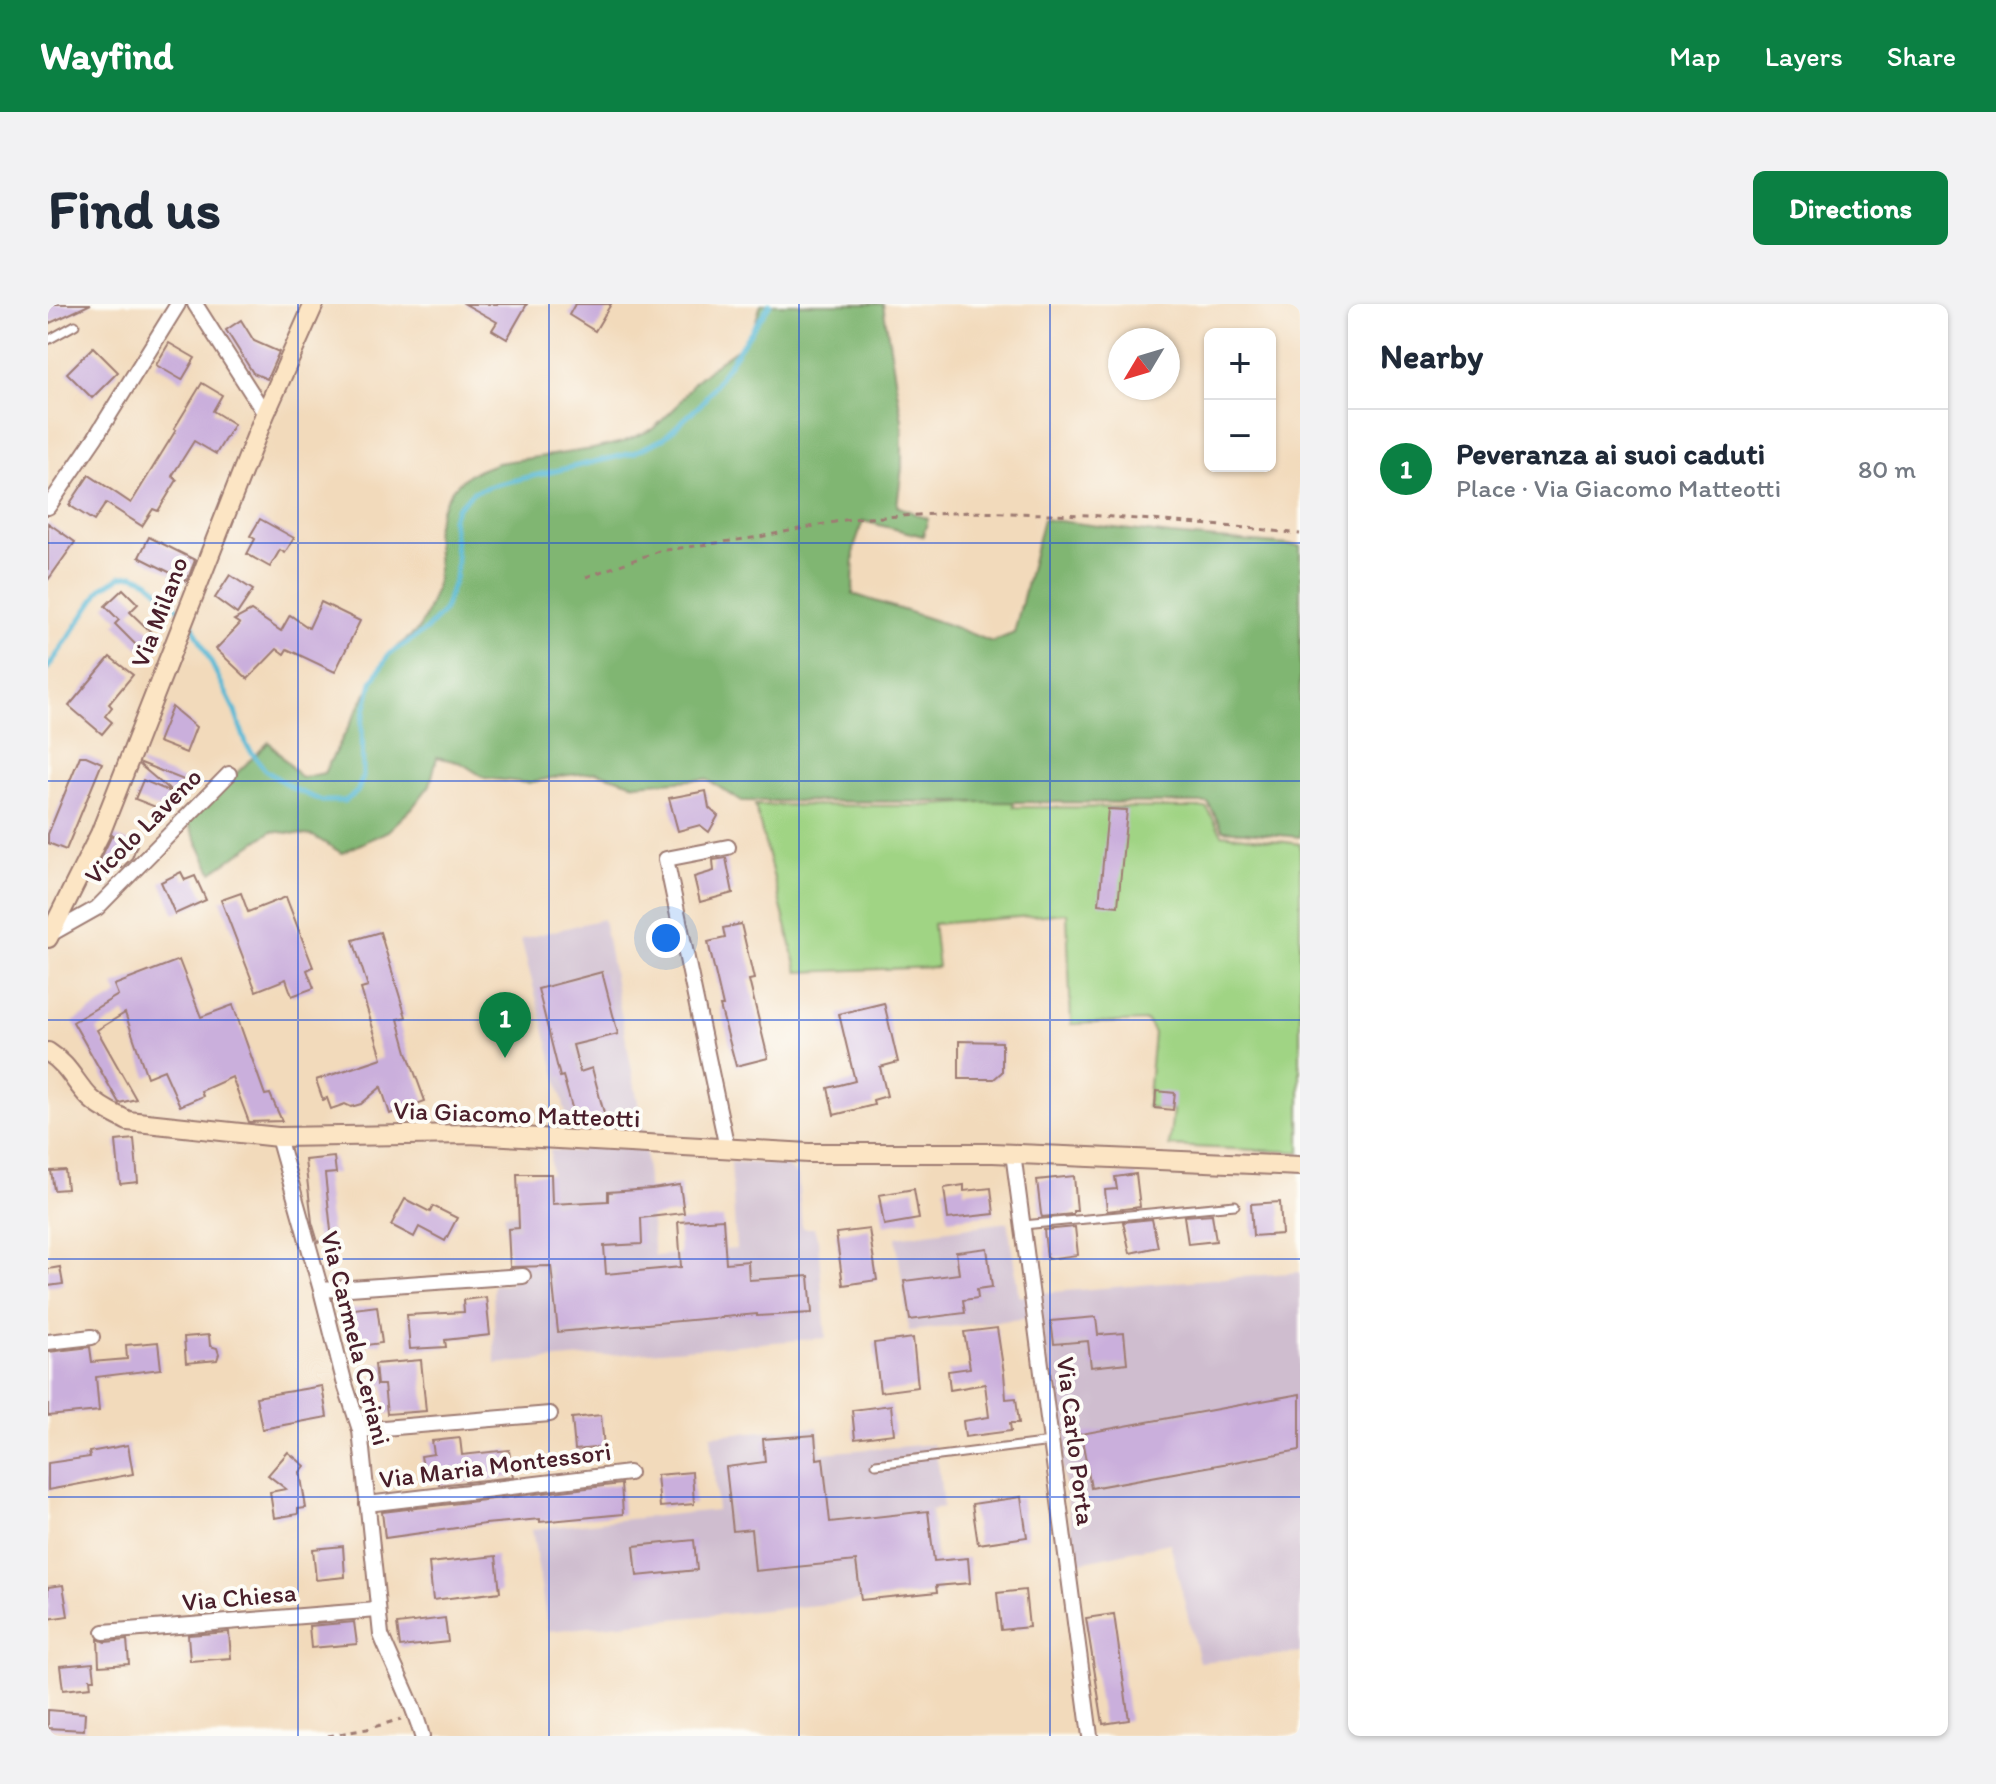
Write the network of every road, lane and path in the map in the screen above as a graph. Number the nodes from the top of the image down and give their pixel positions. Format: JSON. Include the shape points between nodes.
{"nodes":[{"id":1,"x":178,"y":304,"type":"edge"},
{"id":2,"x":195,"y":304,"type":"edge"},
{"id":3,"x":314,"y":304,"type":"edge"},
{"id":4,"x":75,"y":325,"type":"dead end"},
{"id":5,"x":48,"y":340,"type":"edge"},
{"id":6,"x":265,"y":414,"type":"junction"},
{"id":7,"x":48,"y":507,"type":"edge"},
{"id":8,"x":1300,"y":534,"type":"edge"},
{"id":9,"x":586,"y":577,"type":"dead end"},
{"id":10,"x":229,"y":774,"type":"dead end"},
{"id":11,"x":728,"y":847,"type":"dead end"},
{"id":12,"x":48,"y":936,"type":"edge"},
{"id":13,"x":48,"y":1052,"type":"edge"},
{"id":14,"x":278,"y":1137,"type":"junction"},
{"id":15,"x":727,"y":1148,"type":"junction"},
{"id":16,"x":1013,"y":1153,"type":"junction"},
{"id":17,"x":1300,"y":1166,"type":"edge"},
{"id":18,"x":1235,"y":1205,"type":"dead end"},
{"id":19,"x":1023,"y":1225,"type":"junction"},
{"id":20,"x":523,"y":1276,"type":"dead end"},
{"id":21,"x":321,"y":1290,"type":"junction"},
{"id":22,"x":92,"y":1337,"type":"dead end"},
{"id":23,"x":48,"y":1342,"type":"edge"},
{"id":24,"x":550,"y":1414,"type":"dead end"},
{"id":25,"x":360,"y":1430,"type":"junction"},
{"id":26,"x":1051,"y":1442,"type":"junction"},
{"id":27,"x":876,"y":1464,"type":"dead end"},
{"id":28,"x":629,"y":1473,"type":"dead end"},
{"id":29,"x":367,"y":1504,"type":"junction"},
{"id":30,"x":377,"y":1610,"type":"junction"},
{"id":31,"x":104,"y":1632,"type":"dead end"},
{"id":32,"x":416,"y":1715,"type":"junction"},
{"id":33,"x":328,"y":1736,"type":"edge"},
{"id":34,"x":422,"y":1736,"type":"edge"},
{"id":35,"x":1090,"y":1736,"type":"edge"}],
"edges":[{"from":1,"to":7,"type":"street"},
{"from":2,"to":6,"type":"street"},
{"from":3,"to":6,"type":"street","name":"Via Milano"},
{"from":4,"to":5,"type":"lane"},
{"from":6,"to":12,"type":"street","name":"Via Milano","via":[[100,834]]},
{"from":8,"to":9,"type":"path","via":[[1089,515],[969,512],[850,519],[659,551]]},
{"from":10,"to":12,"type":"street","name":"Vicolo Laveno","via":[[97,908]]},
{"from":11,"to":15,"type":"street","via":[[666,859]]},
{"from":13,"to":14,"type":"street","name":"Via Giacomo Matteotti","via":[[61,1060],[89,1097],[128,1121]]},
{"from":14,"to":15,"type":"street","name":"Via Giacomo Matteotti","via":[[469,1134]]},
{"from":14,"to":21,"type":"street","name":"Via Carmela Ceriani"},
{"from":15,"to":16,"type":"street","name":"Via Giacomo Matteotti"},
{"from":16,"to":17,"type":"street","name":"Via Giacomo Matteotti"},
{"from":16,"to":19,"type":"street","name":"Via Carlo Porta"},
{"from":18,"to":19,"type":"lane"},
{"from":19,"to":26,"type":"street","name":"Via Carlo Porta"},
{"from":20,"to":21,"type":"street"},
{"from":21,"to":25,"type":"street","name":"Via Carmela Ceriani"},
{"from":22,"to":23,"type":"street"},
{"from":24,"to":25,"type":"street"},
{"from":25,"to":29,"type":"street","name":"Via Carmela Ceriani"},
{"from":26,"to":27,"type":"lane"},
{"from":26,"to":35,"type":"street","name":"Via Carlo Porta"},
{"from":28,"to":29,"type":"street","name":"Via Maria Montessori"},
{"from":29,"to":30,"type":"street","name":"Via Carmela Ceriani"},
{"from":30,"to":31,"type":"street","name":"Via Chiesa"},
{"from":30,"to":32,"type":"street","name":"Via Carmela Ceriani","via":[[381,1635]]},
{"from":32,"to":33,"type":"path"},
{"from":32,"to":34,"type":"street","name":"Via Carmela Ceriani"}]}
